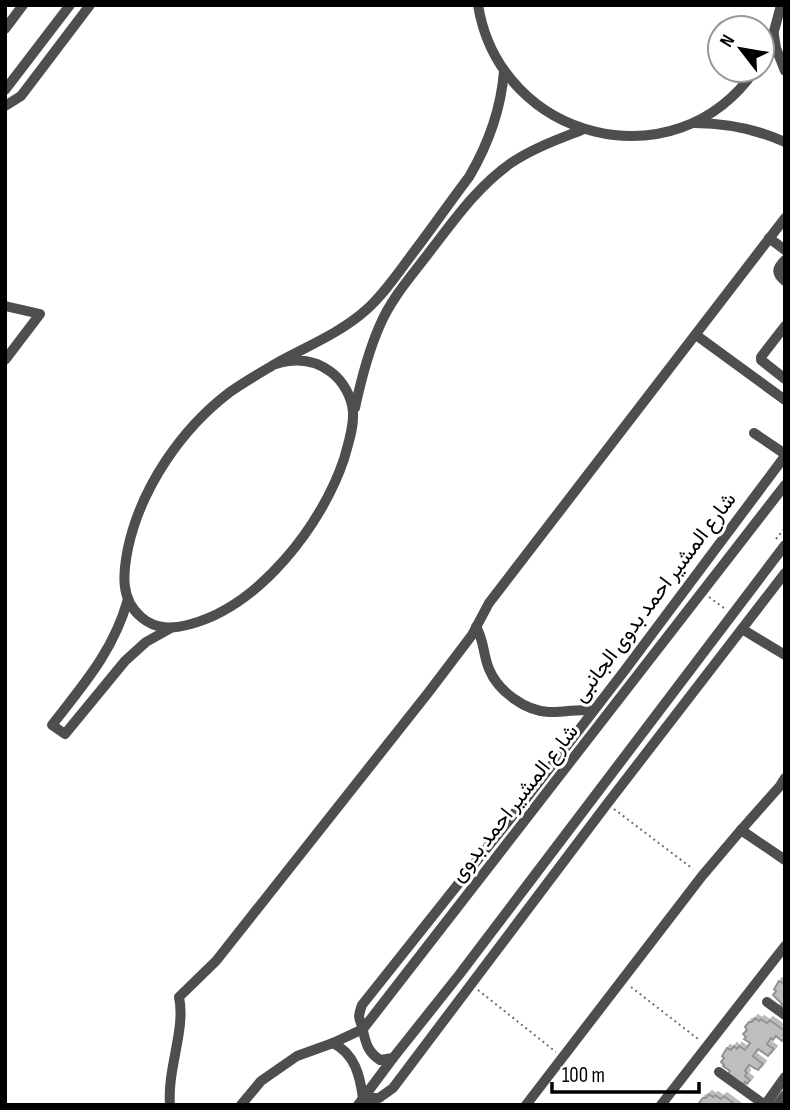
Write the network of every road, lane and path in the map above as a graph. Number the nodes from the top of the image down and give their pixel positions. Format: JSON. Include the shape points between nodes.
{"nodes":[{"id":1,"x":23,"y":5,"type":"edge"},
{"id":2,"x":70,"y":5,"type":"edge"},
{"id":3,"x":90,"y":5,"type":"edge"},
{"id":4,"x":478,"y":5,"type":"edge"},
{"id":5,"x":781,"y":5,"type":"edge"},
{"id":6,"x":776,"y":26,"type":"edge"},
{"id":7,"x":5,"y":29,"type":"edge"},
{"id":8,"x":776,"y":48,"type":"edge"},
{"id":9,"x":504,"y":71,"type":"junction"},
{"id":10,"x":785,"y":71,"type":"edge"},
{"id":11,"x":744,"y":84,"type":"edge"},
{"id":12,"x":5,"y":90,"type":"edge"},
{"id":13,"x":5,"y":106,"type":"edge"},
{"id":14,"x":690,"y":123,"type":"junction"},
{"id":15,"x":584,"y":129,"type":"junction"},
{"id":16,"x":785,"y":142,"type":"edge"},
{"id":17,"x":785,"y":218,"type":"edge"},
{"id":18,"x":769,"y":238,"type":"junction"},
{"id":19,"x":785,"y":250,"type":"edge"},
{"id":20,"x":785,"y":260,"type":"edge"},
{"id":21,"x":785,"y":281,"type":"edge"},
{"id":22,"x":5,"y":306,"type":"edge"},
{"id":23,"x":785,"y":326,"type":"edge"},
{"id":24,"x":696,"y":335,"type":"junction"},
{"id":25,"x":6,"y":355,"type":"edge"},
{"id":26,"x":276,"y":364,"type":"junction"},
{"id":27,"x":785,"y":379,"type":"edge"},
{"id":28,"x":785,"y":400,"type":"edge"},
{"id":29,"x":354,"y":415,"type":"junction"},
{"id":30,"x":754,"y":433,"type":"dead end"},
{"id":31,"x":785,"y":455,"type":"edge"},
{"id":32,"x":785,"y":485,"type":"edge"},
{"id":33,"x":785,"y":545,"type":"edge"},
{"id":34,"x":785,"y":573,"type":"edge"},
{"id":35,"x":702,"y":593,"type":"junction"},
{"id":36,"x":128,"y":599,"type":"junction"},
{"id":37,"x":725,"y":608,"type":"dead end"},
{"id":38,"x":476,"y":627,"type":"junction"},
{"id":39,"x":171,"y":628,"type":"junction"},
{"id":40,"x":742,"y":629,"type":"junction"},
{"id":41,"x":785,"y":655,"type":"edge"},
{"id":42,"x":625,"y":670,"type":"junction"},
{"id":43,"x":90,"y":676,"type":"junction"},
{"id":44,"x":636,"y":678,"type":"junction"},
{"id":45,"x":104,"y":685,"type":"junction"},
{"id":46,"x":593,"y":711,"type":"junction"},
{"id":47,"x":785,"y":778,"type":"edge"},
{"id":48,"x":607,"y":804,"type":"junction"},
{"id":49,"x":741,"y":830,"type":"junction"},
{"id":50,"x":785,"y":860,"type":"edge"},
{"id":51,"x":702,"y":876,"type":"junction"},
{"id":52,"x":785,"y":946,"type":"edge"},
{"id":53,"x":622,"y":980,"type":"junction"},
{"id":54,"x":472,"y":985,"type":"junction"},
{"id":55,"x":767,"y":1002,"type":"dead end"},
{"id":56,"x":785,"y":1015,"type":"edge"},
{"id":57,"x":363,"y":1028,"type":"junction"},
{"id":58,"x":333,"y":1043,"type":"junction"},
{"id":59,"x":707,"y":1046,"type":"junction"},
{"id":60,"x":562,"y":1057,"type":"junction"},
{"id":61,"x":393,"y":1058,"type":"junction"},
{"id":62,"x":719,"y":1072,"type":"dead end"},
{"id":63,"x":785,"y":1077,"type":"edge"},
{"id":64,"x":785,"y":1095,"type":"edge"},
{"id":65,"x":360,"y":1102,"type":"edge"},
{"id":66,"x":170,"y":1105,"type":"edge"},
{"id":67,"x":241,"y":1105,"type":"edge"},
{"id":68,"x":526,"y":1105,"type":"edge"},
{"id":69,"x":661,"y":1105,"type":"edge"},
{"id":70,"x":765,"y":1105,"type":"edge"},
{"id":71,"x":777,"y":1105,"type":"edge"}],
"edges":[{"from":1,"to":7,"type":"street"},
{"from":2,"to":12,"type":"street"},
{"from":3,"to":13,"type":"street","via":[[21,96]]},
{"from":4,"to":9,"type":"street","via":[[483,30]]},
{"from":5,"to":6,"type":"street"},
{"from":8,"to":10,"type":"street"},
{"from":9,"to":15,"type":"street","via":[[539,107]]},
{"from":9,"to":26,"type":"street","via":[[496,118],[478,163],[385,290],[344,326]]},
{"from":11,"to":14,"type":"street","via":[[717,108]]},
{"from":14,"to":15,"type":"street","via":[[630,136]]},
{"from":14,"to":16,"type":"street","via":[[742,128]]},
{"from":15,"to":29,"type":"street","via":[[512,163],[466,205],[386,313],[365,366]]},
{"from":17,"to":18,"type":"street"},
{"from":18,"to":19,"type":"street"},
{"from":18,"to":24,"type":"street"},
{"from":20,"to":21,"type":"street","via":[[778,268]]},
{"from":22,"to":25,"type":"street","via":[[40,314]]},
{"from":23,"to":27,"type":"street","via":[[761,360]]},
{"from":24,"to":28,"type":"street"},
{"from":24,"to":38,"type":"street","via":[[489,603]]},
{"from":26,"to":29,"type":"street","via":[[303,360],[328,369],[346,389]]},
{"from":26,"to":36,"type":"street","via":[[219,400],[167,459],[130,538],[124,583]]},
{"from":29,"to":39,"type":"street","via":[[333,486],[291,552],[233,605],[209,618]]},
{"from":30,"to":31,"type":"street"},
{"from":31,"to":42,"type":"street","name":"شارع المشير احمد بدوى الجانبى"},
{"from":32,"to":35,"type":"street","name":"شارع المشير احمد بدوى"},
{"from":33,"to":61,"type":"street"},
{"from":34,"to":40,"type":"street"},
{"from":35,"to":37,"type":"path"},
{"from":35,"to":44,"type":"street","name":"شارع المشير احمد بدوى"},
{"from":36,"to":39,"type":"street","via":[[142,618]]},
{"from":36,"to":43,"type":"street","via":[[113,639]]},
{"from":38,"to":46,"type":"street","via":[[496,681],[524,705],[552,713]]},
{"from":38,"to":66,"type":"street","via":[[227,948],[179,997],[181,1018]]},
{"from":39,"to":45,"type":"street","via":[[135,651]]},
{"from":40,"to":41,"type":"street"},
{"from":40,"to":48,"type":"street"},
{"from":42,"to":44,"type":"street"},
{"from":42,"to":46,"type":"street","name":"شارع المشير احمد بدوى الجانبى"},
{"from":43,"to":45,"type":"street"},
{"from":43,"to":45,"type":"street","via":[[52,725],[65,734]]},
{"from":44,"to":57,"type":"street","name":"شارع المشير احمد بدوى"},
{"from":46,"to":57,"type":"street","name":"شارع المشير احمد بدوى الجانبى","via":[[362,1005],[359,1022]]},
{"from":47,"to":49,"type":"street"},
{"from":48,"to":51,"type":"path"},
{"from":48,"to":54,"type":"street"},
{"from":49,"to":50,"type":"street"},
{"from":49,"to":51,"type":"street"},
{"from":51,"to":53,"type":"street"},
{"from":52,"to":59,"type":"street"},
{"from":53,"to":59,"type":"path"},
{"from":53,"to":60,"type":"street"},
{"from":54,"to":60,"type":"path"},
{"from":54,"to":65,"type":"street","via":[[393,1088]]},
{"from":55,"to":56,"type":"street"},
{"from":57,"to":58,"type":"street","name":"شارع المشير احمد بدوى"},
{"from":57,"to":61,"type":"street","via":[[369,1051],[380,1060]]},
{"from":58,"to":65,"type":"street","via":[[343,1048],[354,1064]]},
{"from":58,"to":67,"type":"street","name":"شارع المشير احمد بدوى","via":[[288,1062],[261,1081]]},
{"from":59,"to":69,"type":"street"},
{"from":60,"to":68,"type":"street"},
{"from":61,"to":65,"type":"street"},
{"from":62,"to":70,"type":"street"},
{"from":63,"to":70,"type":"street"},
{"from":64,"to":71,"type":"street"}]}
